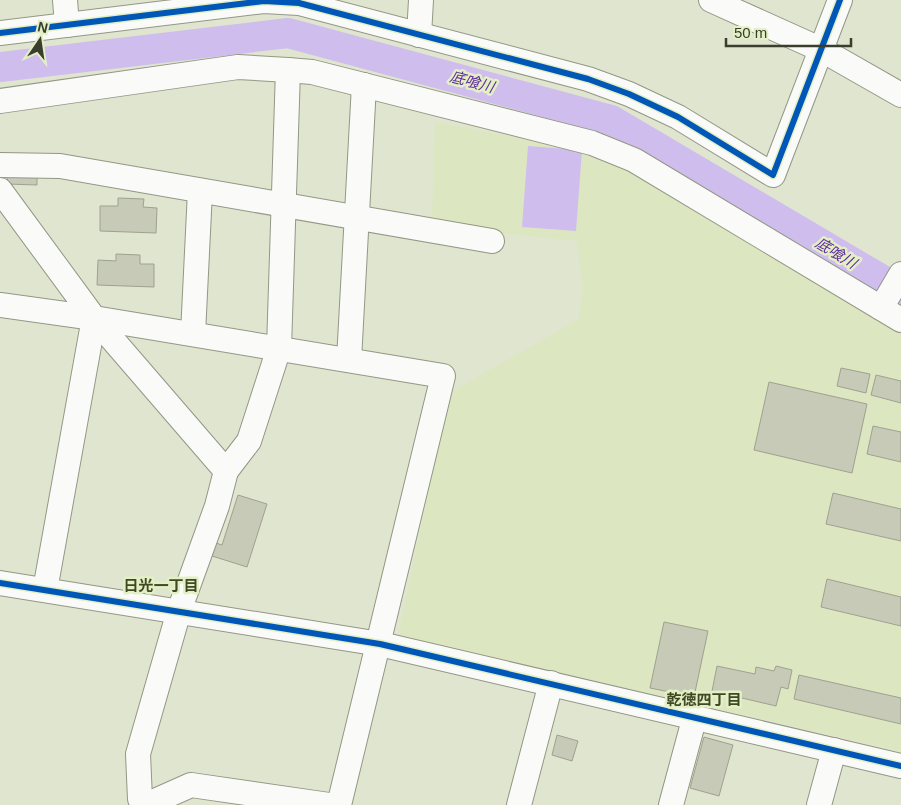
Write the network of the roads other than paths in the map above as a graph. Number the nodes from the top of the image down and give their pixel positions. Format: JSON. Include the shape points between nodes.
{"nodes":[{"id":1,"x":65,"y":0,"type":"edge"},
{"id":2,"x":421,"y":0,"type":"edge"},
{"id":3,"x":712,"y":0,"type":"edge"},
{"id":4,"x":840,"y":0,"type":"edge"},
{"id":5,"x":282,"y":1,"type":"edge"},
{"id":6,"x":67,"y":25,"type":"junction"},
{"id":7,"x":0,"y":33,"type":"edge"},
{"id":8,"x":419,"y":35,"type":"junction"},
{"id":9,"x":822,"y":50,"type":"junction"},
{"id":10,"x":288,"y":70,"type":"junction"},
{"id":11,"x":364,"y":85,"type":"junction"},
{"id":12,"x":901,"y":96,"type":"edge"},
{"id":13,"x":0,"y":101,"type":"edge"},
{"id":14,"x":0,"y":165,"type":"edge"},
{"id":15,"x":0,"y":190,"type":"edge"},
{"id":16,"x":200,"y":191,"type":"junction"},
{"id":17,"x":283,"y":206,"type":"junction"},
{"id":18,"x":356,"y":218,"type":"junction"},
{"id":19,"x":492,"y":241,"type":"dead end"},
{"id":20,"x":901,"y":274,"type":"edge"},
{"id":21,"x":0,"y":305,"type":"edge"},
{"id":22,"x":881,"y":308,"type":"junction"},
{"id":23,"x":94,"y":318,"type":"junction"},
{"id":24,"x":901,"y":320,"type":"edge"},
{"id":25,"x":193,"y":334,"type":"junction"},
{"id":26,"x":278,"y":348,"type":"junction"},
{"id":27,"x":349,"y":360,"type":"junction"},
{"id":28,"x":226,"y":471,"type":"junction"},
{"id":29,"x":0,"y":583,"type":"edge"},
{"id":30,"x":45,"y":590,"type":"junction"},
{"id":31,"x":178,"y":611,"type":"junction"},
{"id":32,"x":380,"y":644,"type":"junction"},
{"id":33,"x":551,"y":683,"type":"junction"},
{"id":34,"x":695,"y":716,"type":"junction"},
{"id":35,"x":834,"y":750,"type":"junction"},
{"id":36,"x":901,"y":766,"type":"edge"},
{"id":37,"x":145,"y":805,"type":"edge"},
{"id":38,"x":329,"y":805,"type":"edge"},
{"id":39,"x":339,"y":805,"type":"edge"},
{"id":40,"x":519,"y":805,"type":"edge"},
{"id":41,"x":671,"y":805,"type":"edge"},
{"id":42,"x":819,"y":805,"type":"edge"}],
"edges":[{"from":1,"to":6,"type":"street"},
{"from":2,"to":8,"type":"street"},
{"from":3,"to":9,"type":"street"},
{"from":4,"to":9,"type":"street"},
{"from":5,"to":6,"type":"street"},
{"from":5,"to":8,"type":"street"},
{"from":6,"to":7,"type":"street"},
{"from":8,"to":9,"type":"street","via":[[588,79],[629,94],[678,117],[773,175]]},
{"from":9,"to":12,"type":"street"},
{"from":10,"to":11,"type":"street","via":[[312,72]]},
{"from":10,"to":13,"type":"street","via":[[238,67]]},
{"from":10,"to":17,"type":"street"},
{"from":11,"to":18,"type":"street"},
{"from":11,"to":22,"type":"street","via":[[592,143],[634,160]]},
{"from":14,"to":16,"type":"street","via":[[60,166]]},
{"from":15,"to":23,"type":"street"},
{"from":16,"to":17,"type":"street"},
{"from":16,"to":25,"type":"street"},
{"from":17,"to":18,"type":"street"},
{"from":17,"to":26,"type":"street"},
{"from":18,"to":19,"type":"street"},
{"from":18,"to":27,"type":"street"},
{"from":20,"to":22,"type":"street"},
{"from":21,"to":23,"type":"street"},
{"from":22,"to":24,"type":"street"},
{"from":23,"to":25,"type":"street"},
{"from":23,"to":28,"type":"street"},
{"from":23,"to":30,"type":"street"},
{"from":25,"to":26,"type":"street"},
{"from":26,"to":27,"type":"street"},
{"from":26,"to":28,"type":"street","via":[[249,441]]},
{"from":27,"to":32,"type":"street","via":[[443,376]]},
{"from":28,"to":31,"type":"street","via":[[217,506]]},
{"from":29,"to":30,"type":"street"},
{"from":30,"to":31,"type":"street"},
{"from":31,"to":32,"type":"street"},
{"from":31,"to":37,"type":"street","via":[[138,754],[140,799]]},
{"from":32,"to":33,"type":"street"},
{"from":32,"to":39,"type":"street"},
{"from":33,"to":34,"type":"street"},
{"from":33,"to":40,"type":"street"},
{"from":34,"to":35,"type":"street"},
{"from":34,"to":41,"type":"street"},
{"from":35,"to":36,"type":"street"},
{"from":35,"to":42,"type":"street"},
{"from":37,"to":38,"type":"street","via":[[191,785]]}]}
